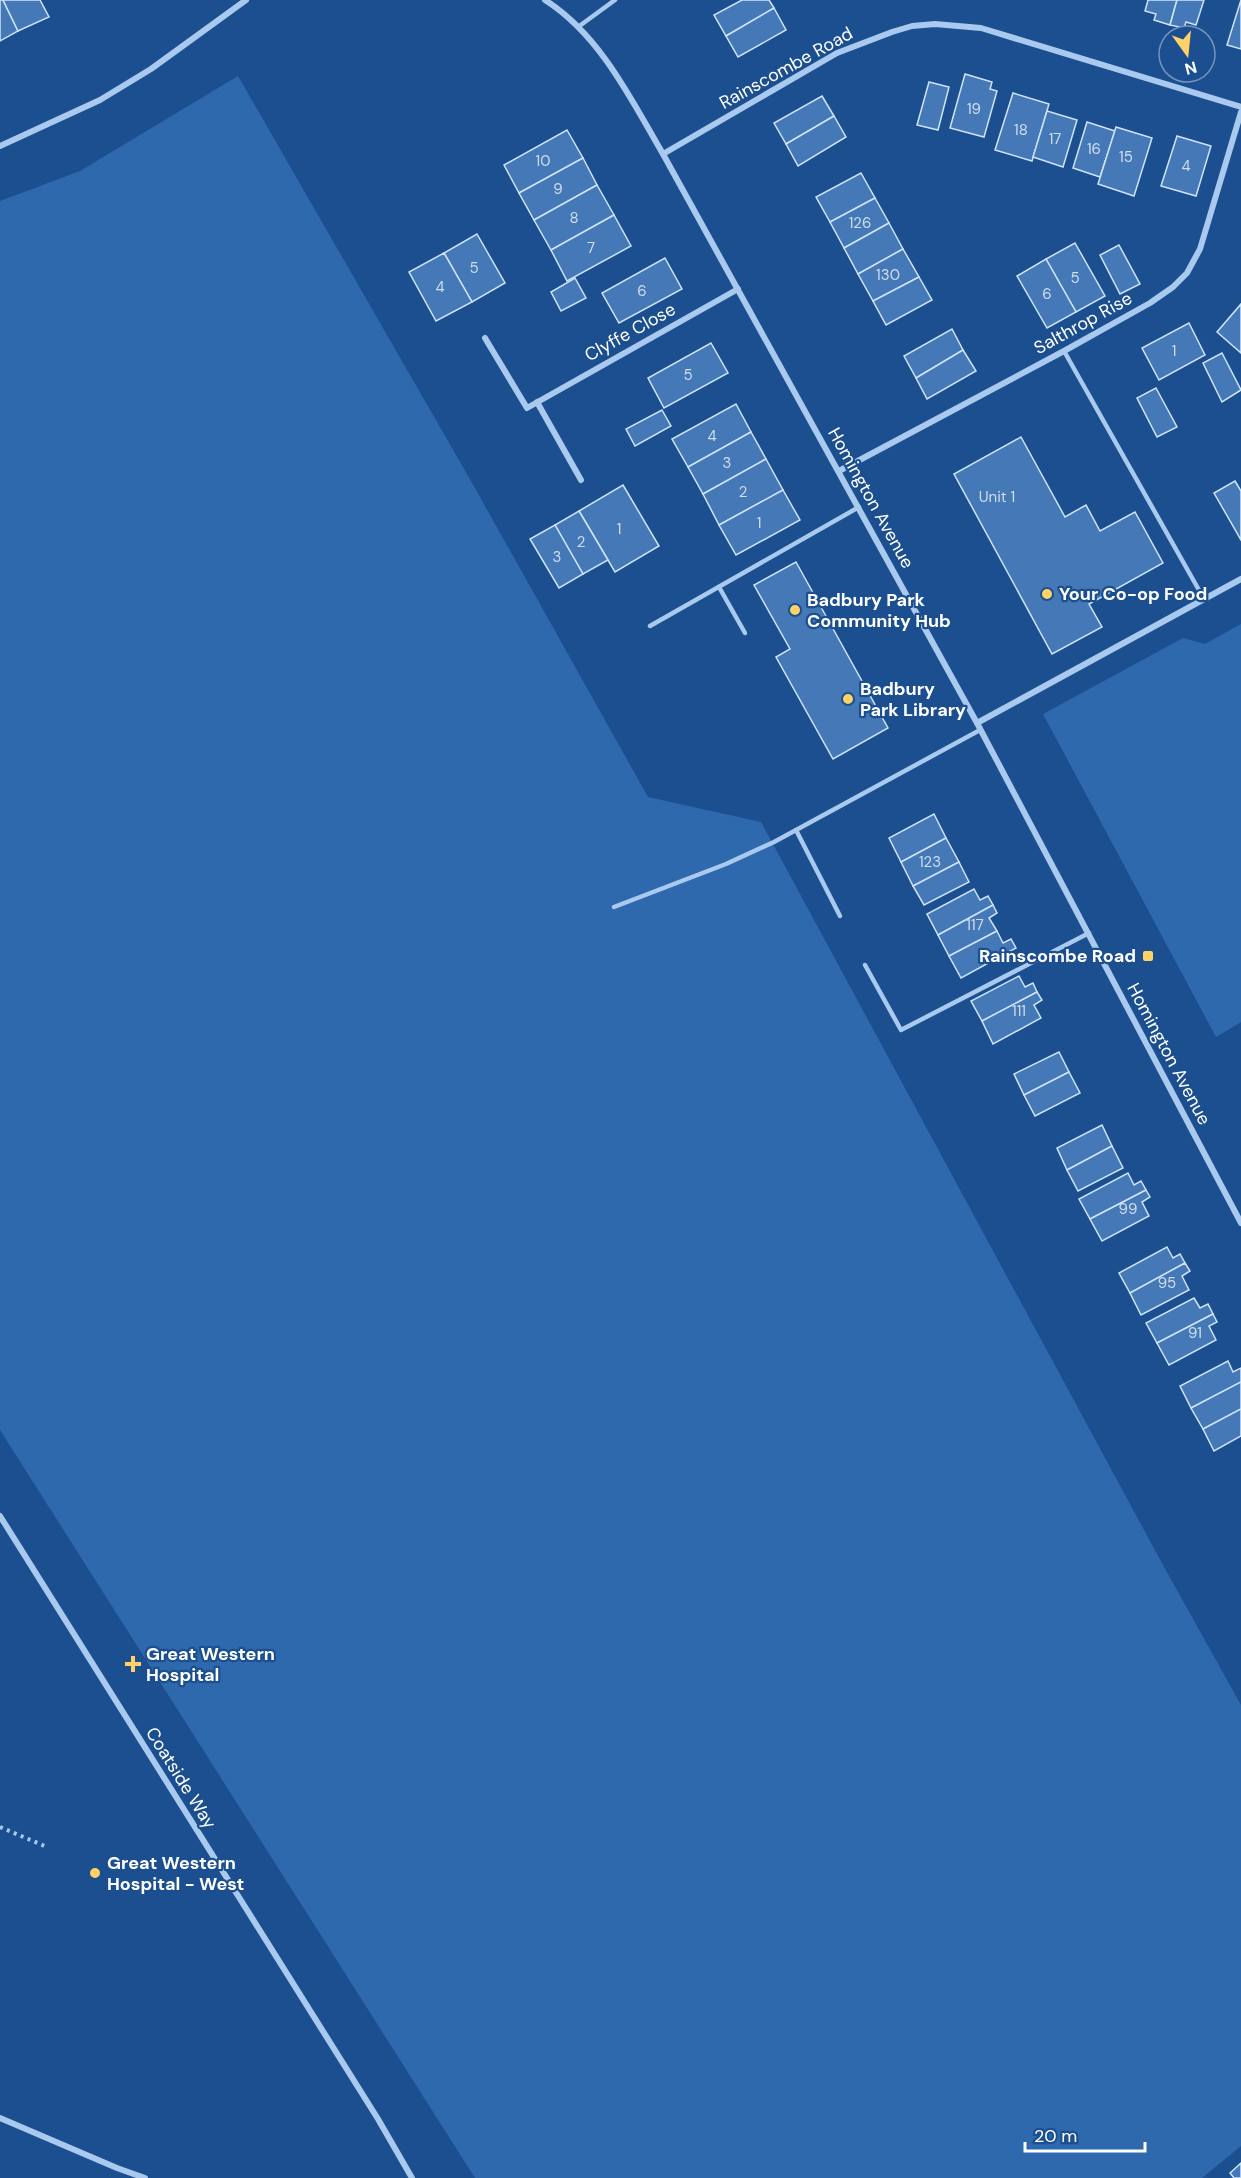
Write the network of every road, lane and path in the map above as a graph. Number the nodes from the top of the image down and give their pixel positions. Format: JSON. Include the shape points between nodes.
{"nodes":[{"id":1,"x":246,"y":0,"type":"edge"},
{"id":2,"x":545,"y":0,"type":"edge"},
{"id":3,"x":615,"y":0,"type":"edge"},
{"id":4,"x":578,"y":27,"type":"junction"},
{"id":5,"x":1241,"y":107,"type":"edge"},
{"id":6,"x":1241,"y":112,"type":"edge"},
{"id":7,"x":0,"y":146,"type":"edge"},
{"id":8,"x":663,"y":153,"type":"junction"},
{"id":9,"x":738,"y":289,"type":"junction"},
{"id":10,"x":485,"y":338,"type":"dead end"},
{"id":11,"x":1064,"y":351,"type":"junction"},
{"id":12,"x":537,"y":402,"type":"junction"},
{"id":13,"x":839,"y":471,"type":"junction"},
{"id":14,"x":581,"y":480,"type":"dead end"},
{"id":15,"x":858,"y":507,"type":"junction"},
{"id":16,"x":1241,"y":579,"type":"edge"},
{"id":17,"x":719,"y":586,"type":"junction"},
{"id":18,"x":1204,"y":599,"type":"junction"},
{"id":19,"x":650,"y":626,"type":"dead end"},
{"id":20,"x":745,"y":633,"type":"dead end"},
{"id":21,"x":979,"y":726,"type":"junction"},
{"id":22,"x":796,"y":830,"type":"junction"},
{"id":23,"x":614,"y":907,"type":"dead end"},
{"id":24,"x":840,"y":916,"type":"dead end"},
{"id":25,"x":1089,"y":933,"type":"junction"},
{"id":26,"x":865,"y":965,"type":"dead end"},
{"id":27,"x":1241,"y":1223,"type":"edge"},
{"id":28,"x":0,"y":1516,"type":"edge"},
{"id":29,"x":0,"y":1827,"type":"edge"},
{"id":30,"x":47,"y":1847,"type":"dead end"},
{"id":31,"x":0,"y":2118,"type":"edge"},
{"id":32,"x":145,"y":2178,"type":"edge"},
{"id":33,"x":412,"y":2178,"type":"edge"}],
"edges":[{"from":1,"to":7,"type":"street","via":[[152,69],[100,100]]},
{"from":2,"to":4,"type":"street","name":"Homington Avenue"},
{"from":3,"to":4,"type":"lane"},
{"from":4,"to":8,"type":"street","name":"Homington Avenue","via":[[615,74]]},
{"from":5,"to":8,"type":"street","name":"Rainscombe Road","via":[[981,28],[935,24],[912,26],[837,53]]},
{"from":6,"to":11,"type":"street","name":"Salthrop Rise","via":[[1200,249],[1187,273],[1150,303]]},
{"from":8,"to":9,"type":"street","name":"Homington Avenue"},
{"from":9,"to":12,"type":"street","name":"Clyffe Close"},
{"from":9,"to":13,"type":"street","name":"Homington Avenue"},
{"from":10,"to":12,"type":"street","via":[[526,408]]},
{"from":11,"to":13,"type":"street","name":"Salthrop Rise"},
{"from":11,"to":18,"type":"lane"},
{"from":12,"to":14,"type":"street"},
{"from":13,"to":15,"type":"street","name":"Homington Avenue"},
{"from":15,"to":17,"type":"lane"},
{"from":15,"to":21,"type":"street","name":"Homington Avenue"},
{"from":16,"to":18,"type":"street"},
{"from":17,"to":19,"type":"lane"},
{"from":17,"to":20,"type":"lane"},
{"from":18,"to":21,"type":"street"},
{"from":21,"to":22,"type":"lane"},
{"from":21,"to":25,"type":"street","name":"Homington Avenue"},
{"from":22,"to":23,"type":"lane","via":[[726,864]]},
{"from":22,"to":24,"type":"lane"},
{"from":25,"to":26,"type":"lane","via":[[901,1030]]},
{"from":25,"to":27,"type":"street","name":"Homington Avenue"},
{"from":28,"to":33,"type":"street","name":"Coatside Way"},
{"from":29,"to":30,"type":"path"},
{"from":31,"to":32,"type":"street"}]}
